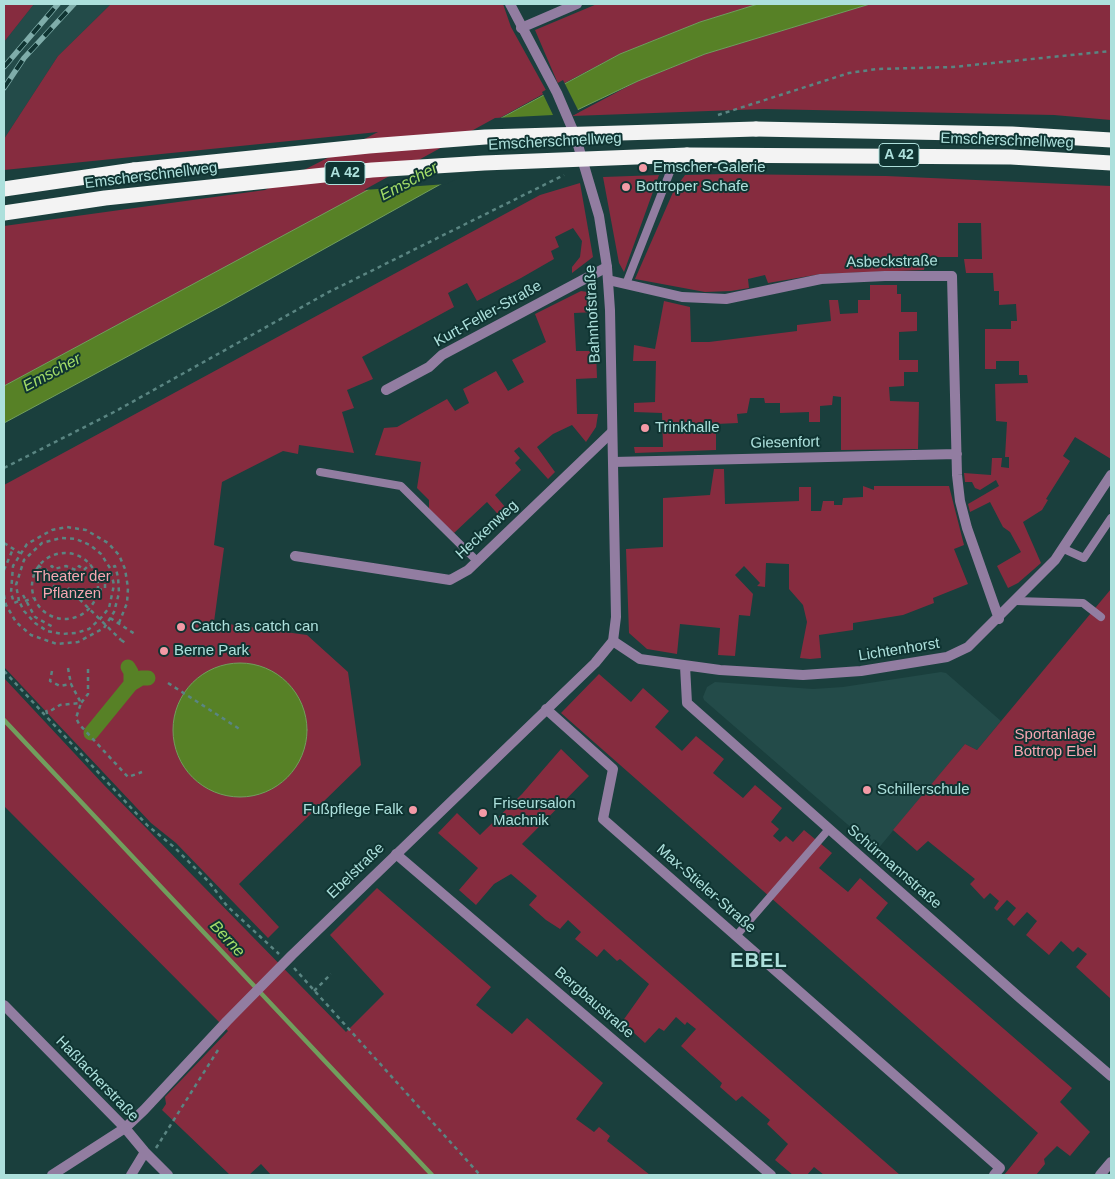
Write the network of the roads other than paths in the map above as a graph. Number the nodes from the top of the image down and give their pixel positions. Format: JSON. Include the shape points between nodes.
{"nodes":[{"id":1,"x":510,"y":4,"type":"edge"},
{"id":2,"x":577,"y":4,"type":"edge"},
{"id":3,"x":521,"y":28,"type":"junction"},
{"id":4,"x":1111,"y":140,"type":"edge"},
{"id":5,"x":1111,"y":163,"type":"edge"},
{"id":6,"x":670,"y":172,"type":"dead end"},
{"id":7,"x":4,"y":189,"type":"edge"},
{"id":8,"x":4,"y":213,"type":"edge"},
{"id":9,"x":607,"y":267,"type":"junction"},
{"id":10,"x":608,"y":280,"type":"junction"},
{"id":11,"x":626,"y":284,"type":"junction"},
{"id":12,"x":386,"y":390,"type":"dead end"},
{"id":13,"x":612,"y":432,"type":"junction"},
{"id":14,"x":957,"y":454,"type":"junction"},
{"id":15,"x":613,"y":462,"type":"junction"},
{"id":16,"x":320,"y":472,"type":"dead end"},
{"id":17,"x":1111,"y":475,"type":"edge"},
{"id":18,"x":1111,"y":518,"type":"edge"},
{"id":19,"x":1064,"y":549,"type":"junction"},
{"id":20,"x":295,"y":556,"type":"dead end"},
{"id":21,"x":477,"y":561,"type":"junction"},
{"id":22,"x":1016,"y":600,"type":"junction"},
{"id":23,"x":1100,"y":617,"type":"dead end"},
{"id":24,"x":998,"y":619,"type":"junction"},
{"id":25,"x":613,"y":641,"type":"junction"},
{"id":26,"x":685,"y":666,"type":"junction"},
{"id":27,"x":546,"y":709,"type":"junction"},
{"id":28,"x":829,"y":829,"type":"junction"},
{"id":29,"x":396,"y":854,"type":"junction"},
{"id":30,"x":736,"y":936,"type":"junction"},
{"id":31,"x":4,"y":1005,"type":"edge"},
{"id":32,"x":1111,"y":1076,"type":"edge"},
{"id":33,"x":125,"y":1128,"type":"junction"},
{"id":34,"x":147,"y":1154,"type":"junction"},
{"id":35,"x":1111,"y":1162,"type":"edge"},
{"id":36,"x":52,"y":1175,"type":"edge"},
{"id":37,"x":131,"y":1175,"type":"edge"},
{"id":38,"x":168,"y":1175,"type":"edge"},
{"id":39,"x":772,"y":1175,"type":"edge"},
{"id":40,"x":994,"y":1175,"type":"edge"},
{"id":41,"x":1100,"y":1175,"type":"edge"}],
"edges":[{"from":1,"to":3,"type":"street","name":"Bahnhofstraße"},
{"from":2,"to":3,"type":"street"},
{"from":3,"to":9,"type":"street","name":"Bahnhofstraße","via":[[575,135],[599,216]]},
{"from":4,"to":7,"type":"highway","name":"Emscherschnellweg","number":"A 42","bridge":true,"via":[[1012,134],[756,129],[485,137],[134,170]]},
{"from":5,"to":8,"type":"highway","name":"Emscherschnellweg","number":"A 42","bridge":true,"via":[[1001,156],[687,155],[494,162],[372,170],[106,198]]},
{"from":6,"to":11,"type":"lane"},
{"from":9,"to":10,"type":"street","name":"Bahnhofstraße"},
{"from":9,"to":12,"type":"street","name":"Kurt-Feller-Straße","via":[[442,354],[429,367]]},
{"from":10,"to":11,"type":"street","name":"Asbeckstraße"},
{"from":10,"to":13,"type":"street","name":"Bahnhofstraße"},
{"from":11,"to":14,"type":"street","name":"Asbeckstraße","via":[[682,297],[726,299],[821,279],[952,276]]},
{"from":13,"to":15,"type":"street","name":"Bahnhofstraße"},
{"from":13,"to":21,"type":"street","name":"Heckenweg"},
{"from":14,"to":15,"type":"street","name":"Giesenfort"},
{"from":14,"to":24,"type":"street","name":"Asbeckstraße","via":[[962,510]]},
{"from":15,"to":25,"type":"street","name":"Bahnhofstraße","via":[[616,617]]},
{"from":16,"to":21,"type":"lane","via":[[401,486]]},
{"from":17,"to":19,"type":"street","name":"Lichtenhorst"},
{"from":18,"to":19,"type":"lane","via":[[1084,558]]},
{"from":19,"to":22,"type":"street","name":"Lichtenhorst"},
{"from":20,"to":21,"type":"street","name":"Heckenweg","via":[[450,580]]},
{"from":22,"to":23,"type":"lane","via":[[1083,603]]},
{"from":22,"to":24,"type":"street","name":"Lichtenhorst"},
{"from":24,"to":26,"type":"street","name":"Lichtenhorst","via":[[968,647],[947,658],[921,663],[803,676]]},
{"from":25,"to":26,"type":"street","name":"Lichtenhorst","via":[[640,659]]},
{"from":25,"to":27,"type":"street","name":"Ebelstraße","via":[[595,663]]},
{"from":26,"to":28,"type":"street","name":"Schürmannstraße","via":[[687,703]]},
{"from":27,"to":29,"type":"street","name":"Ebelstraße"},
{"from":27,"to":30,"type":"street","name":"Max-Stieler-Straße","via":[[613,769],[603,819]]},
{"from":28,"to":30,"type":"lane"},
{"from":28,"to":32,"type":"street","name":"Schürmannstraße"},
{"from":29,"to":33,"type":"street","name":"Ebelstraße","via":[[233,1014]]},
{"from":29,"to":39,"type":"street","name":"Bergbaustraße"},
{"from":30,"to":40,"type":"street","name":"Max-Stieler-Straße","via":[[1000,1168]]},
{"from":31,"to":33,"type":"street","name":"Haßlacherstraße"},
{"from":33,"to":34,"type":"street","name":"Haßlacherstraße"},
{"from":33,"to":36,"type":"street","name":"Ebelstraße"},
{"from":34,"to":37,"type":"street"},
{"from":34,"to":38,"type":"street","name":"Haßlacherstraße"},
{"from":35,"to":41,"type":"street"}]}
